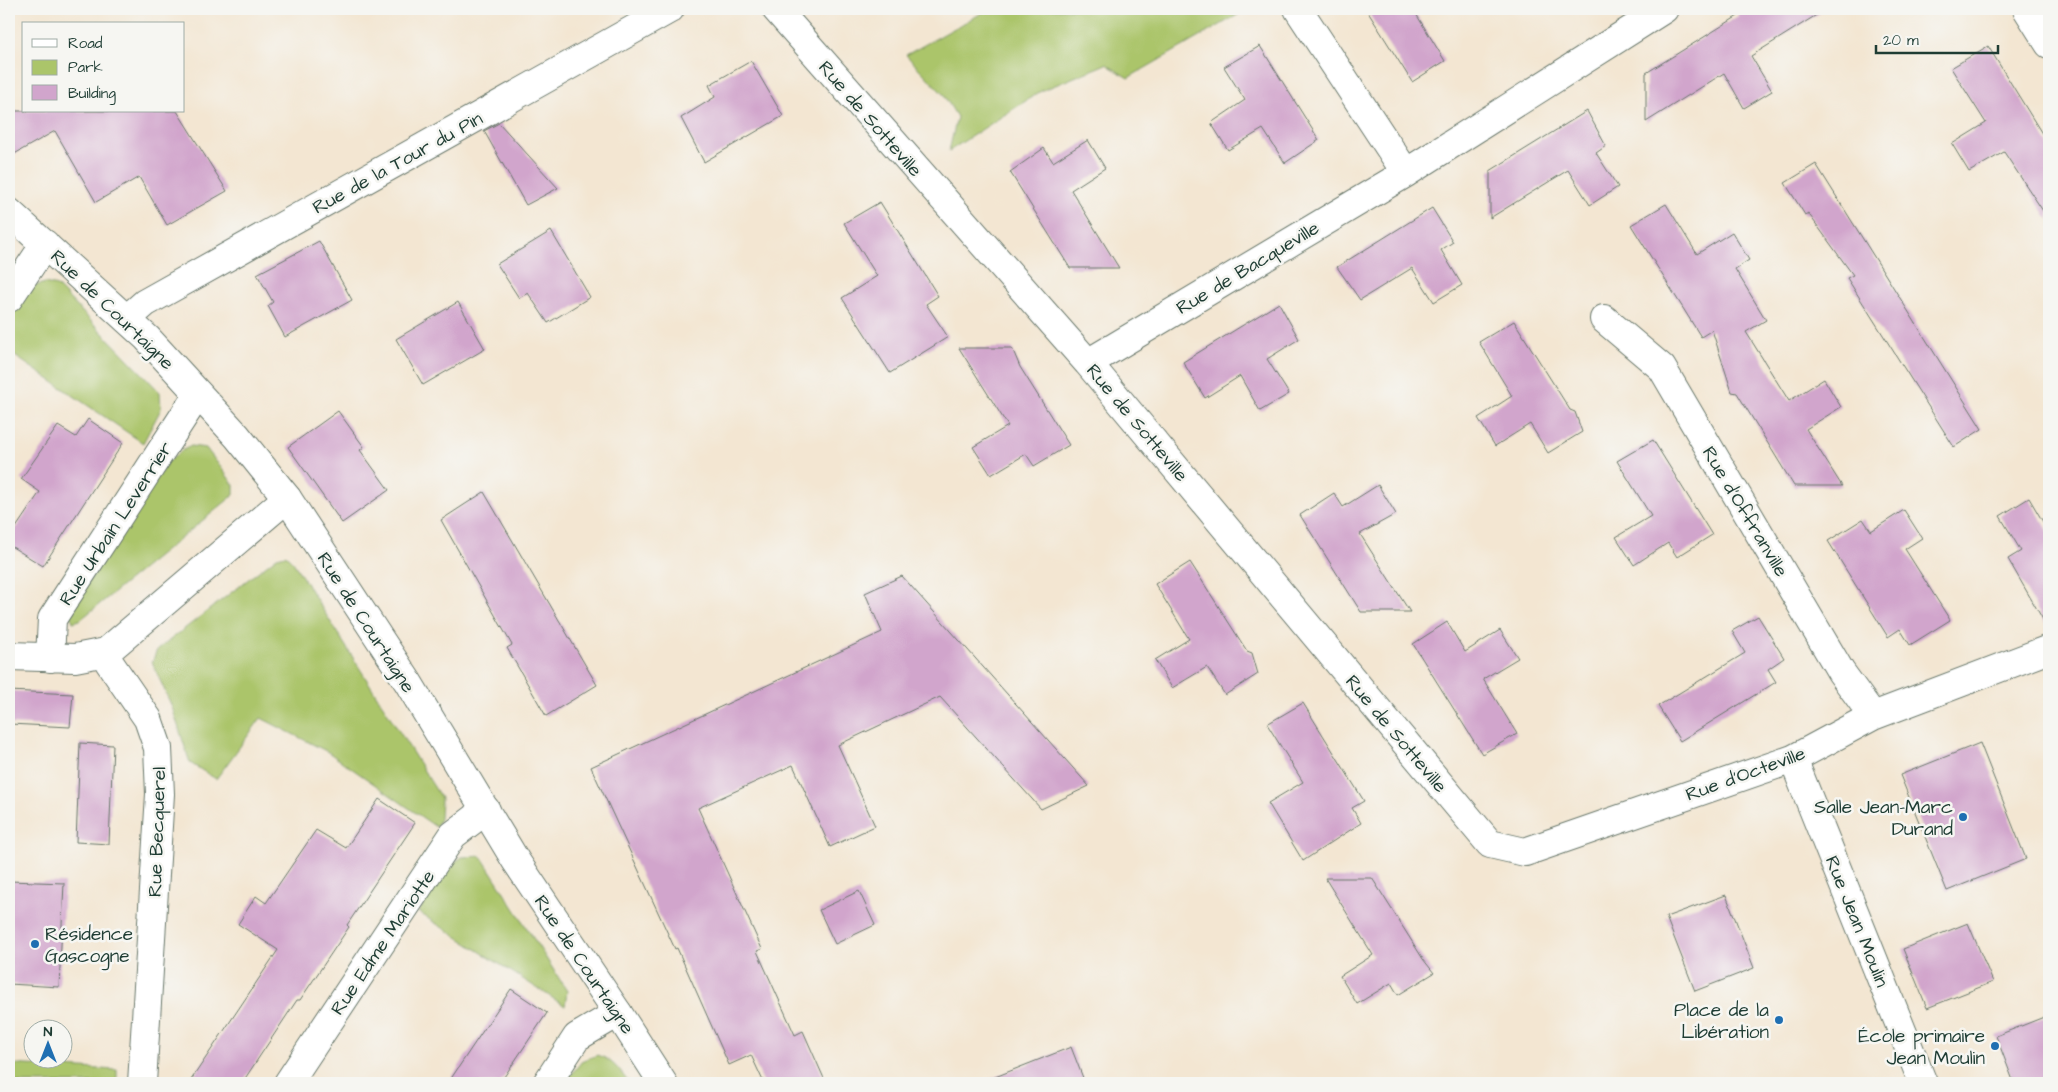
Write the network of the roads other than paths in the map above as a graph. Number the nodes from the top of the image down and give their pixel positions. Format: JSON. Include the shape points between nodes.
{"nodes":[{"id":1,"x":670,"y":9,"type":"edge"},
{"id":2,"x":776,"y":9,"type":"edge"},
{"id":3,"x":1298,"y":9,"type":"edge"},
{"id":4,"x":1664,"y":9,"type":"edge"},
{"id":5,"x":2027,"y":9,"type":"edge"},
{"id":6,"x":2049,"y":44,"type":"edge"},
{"id":7,"x":1406,"y":173,"type":"junction"},
{"id":8,"x":9,"y":212,"type":"edge"},
{"id":9,"x":45,"y":244,"type":"junction"},
{"id":10,"x":9,"y":298,"type":"edge"},
{"id":11,"x":127,"y":319,"type":"junction"},
{"id":12,"x":1604,"y":319,"type":"dead end"},
{"id":13,"x":1088,"y":363,"type":"junction"},
{"id":14,"x":198,"y":394,"type":"junction"},
{"id":15,"x":287,"y":498,"type":"junction"},
{"id":16,"x":2049,"y":649,"type":"edge"},
{"id":17,"x":106,"y":652,"type":"junction"},
{"id":18,"x":9,"y":656,"type":"edge"},
{"id":19,"x":50,"y":658,"type":"junction"},
{"id":20,"x":1873,"y":716,"type":"junction"},
{"id":21,"x":1793,"y":758,"type":"junction"},
{"id":22,"x":486,"y":810,"type":"junction"},
{"id":23,"x":1490,"y":844,"type":"joint"},
{"id":24,"x":618,"y":1012,"type":"junction"},
{"id":25,"x":142,"y":1083,"type":"edge"},
{"id":26,"x":288,"y":1083,"type":"edge"},
{"id":27,"x":547,"y":1083,"type":"edge"},
{"id":28,"x":663,"y":1083,"type":"edge"},
{"id":29,"x":1922,"y":1083,"type":"edge"}],
"edges":[{"from":1,"to":11,"type":"street","name":"Rue de la Tour du Pin","via":[[145,303]]},
{"from":2,"to":13,"type":"street","name":"Rue de Sotteville"},
{"from":3,"to":7,"type":"street"},
{"from":4,"to":7,"type":"street","name":"Rue de Bacqueville"},
{"from":5,"to":6,"type":"street"},
{"from":7,"to":13,"type":"street","name":"Rue de Bacqueville"},
{"from":8,"to":9,"type":"street","name":"Rue de Courtaigne"},
{"from":9,"to":10,"type":"street"},
{"from":9,"to":11,"type":"street","name":"Rue de Courtaigne"},
{"from":11,"to":14,"type":"street","name":"Rue de Courtaigne"},
{"from":12,"to":20,"type":"street","name":"Rue d'Offranville","via":[[1662,368],[1841,672]]},
{"from":13,"to":23,"type":"street","name":"Rue de Sotteville"},
{"from":14,"to":15,"type":"street","name":"Rue de Courtaigne"},
{"from":14,"to":19,"type":"street","name":"Rue Urbain Leverrier","via":[[52,619]]},
{"from":15,"to":17,"type":"street"},
{"from":15,"to":22,"type":"street","name":"Rue de Courtaigne","via":[[408,682]]},
{"from":16,"to":20,"type":"street","name":"Rue d'Octeville"},
{"from":17,"to":19,"type":"street","via":[[75,658]]},
{"from":17,"to":25,"type":"street","name":"Rue Becquerel","via":[[109,662],[148,719],[158,748],[160,794]]},
{"from":18,"to":19,"type":"street"},
{"from":20,"to":21,"type":"street","name":"Rue d'Octeville"},
{"from":21,"to":23,"type":"street","name":"Rue d'Octeville","via":[[1525,852]]},
{"from":21,"to":29,"type":"street","name":"Rue Jean Moulin"},
{"from":22,"to":24,"type":"street","name":"Rue de Courtaigne","via":[[516,861]]},
{"from":22,"to":26,"type":"street","name":"Rue Edme Mariotte","via":[[453,836]]},
{"from":24,"to":27,"type":"street","via":[[577,1037]]},
{"from":24,"to":28,"type":"street","name":"Rue de Courtaigne"}]}
